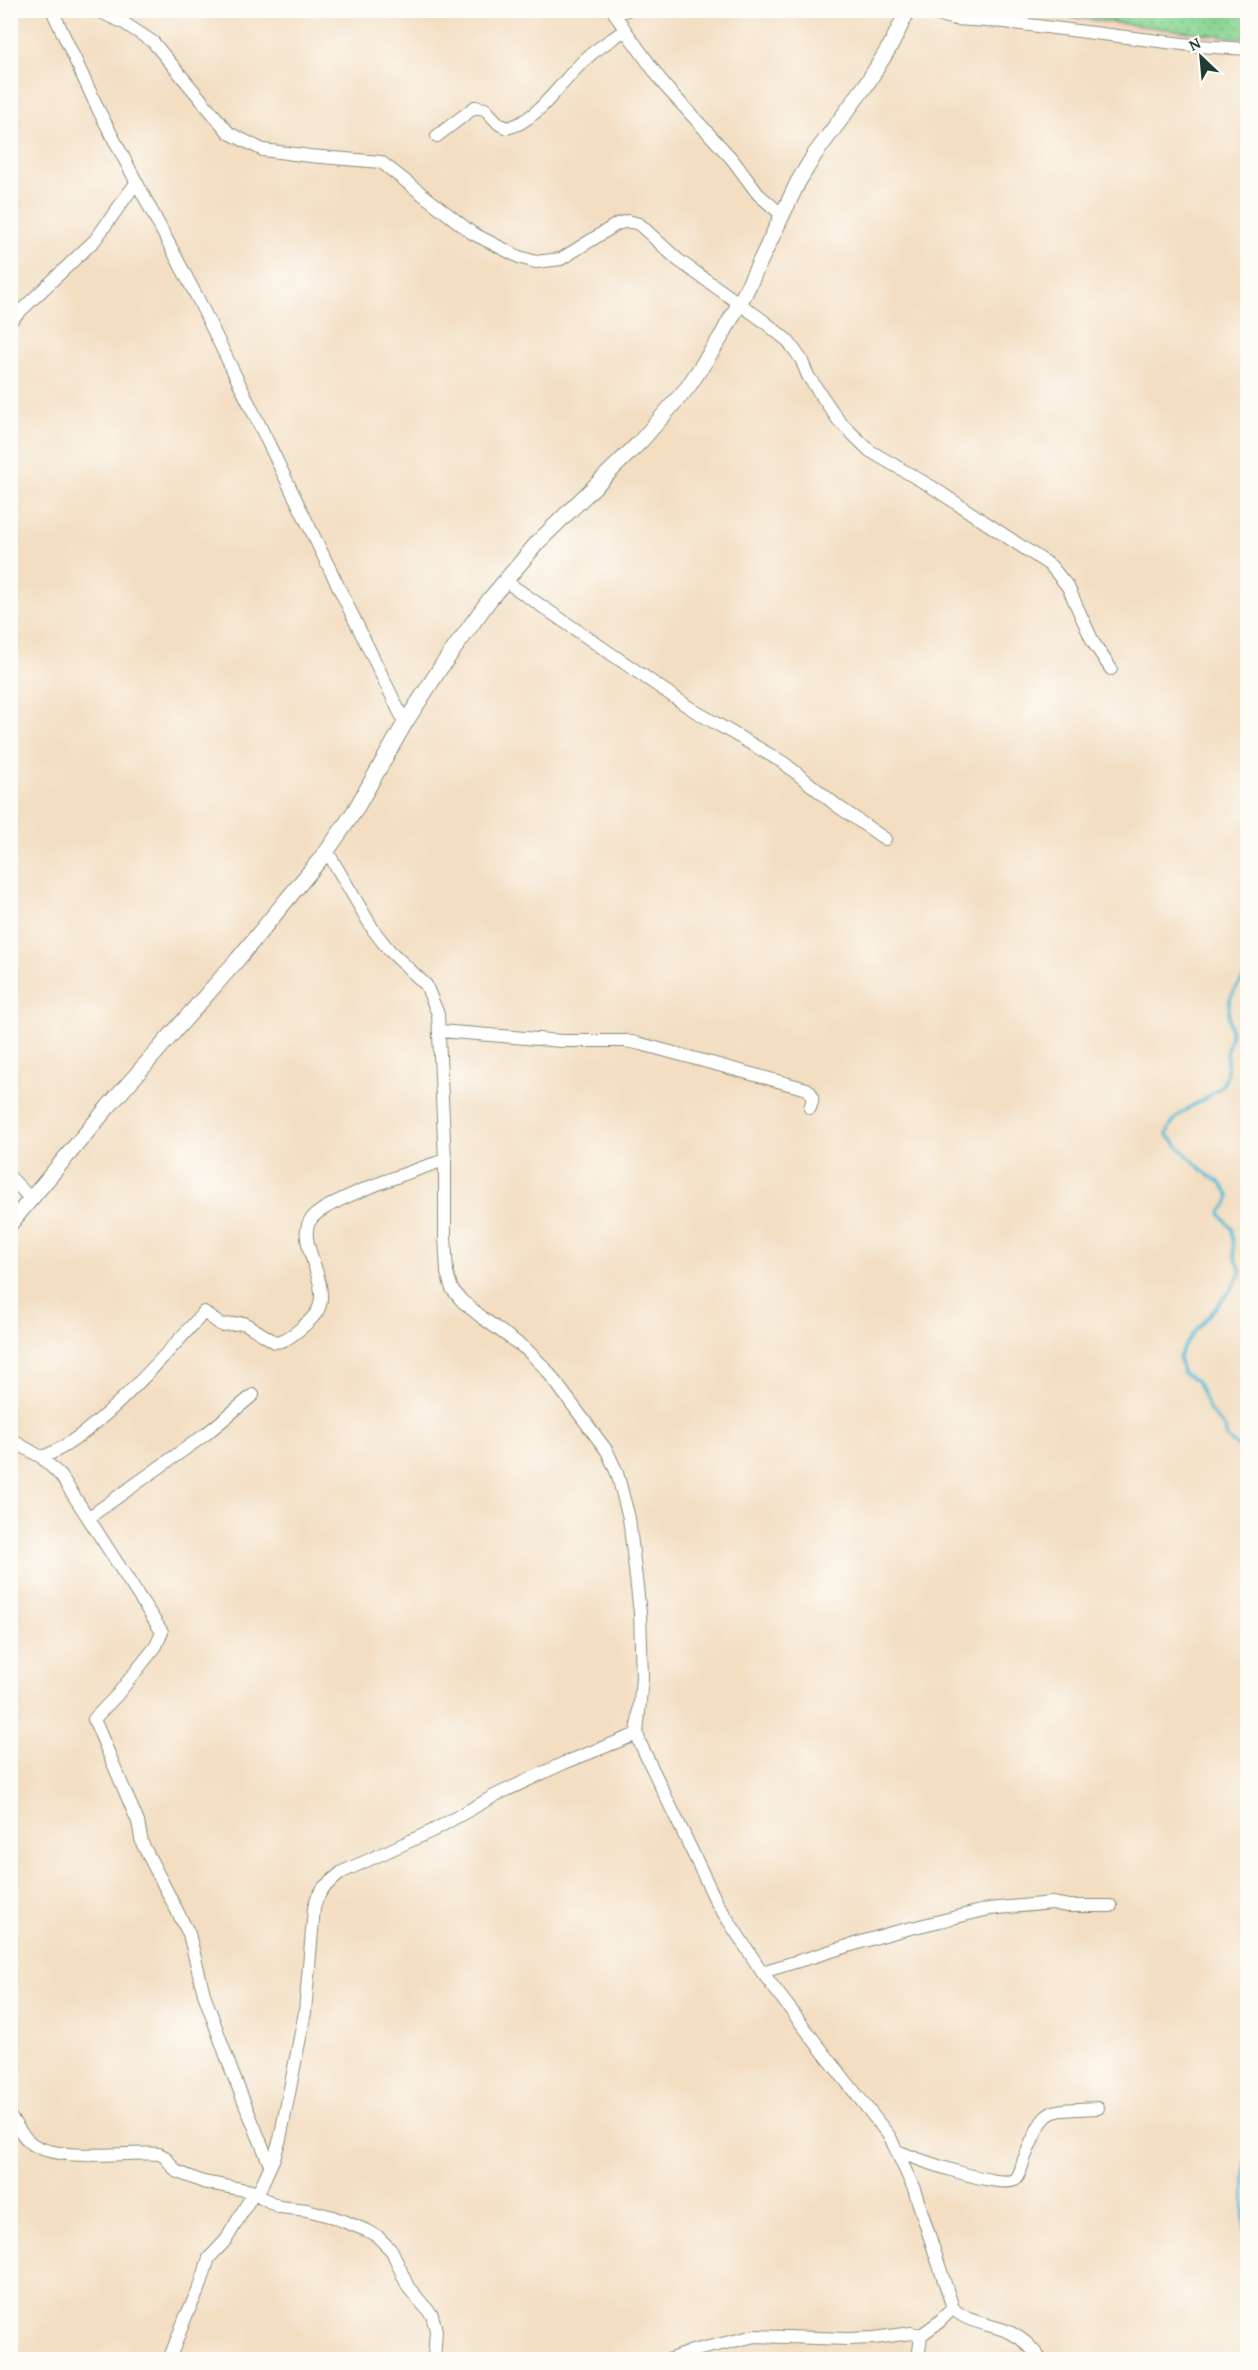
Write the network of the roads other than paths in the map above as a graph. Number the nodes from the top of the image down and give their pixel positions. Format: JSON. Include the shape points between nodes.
{"nodes":[{"id":1,"x":52,"y":10,"type":"edge"},
{"id":2,"x":96,"y":10,"type":"edge"},
{"id":3,"x":909,"y":10,"type":"edge"},
{"id":4,"x":918,"y":10,"type":"edge"},
{"id":5,"x":619,"y":12,"type":"edge"},
{"id":6,"x":625,"y":30,"type":"junction"},
{"id":7,"x":1248,"y":50,"type":"edge"},
{"id":8,"x":437,"y":136,"type":"dead end"},
{"id":9,"x":136,"y":183,"type":"junction"},
{"id":10,"x":782,"y":215,"type":"junction"},
{"id":11,"x":739,"y":303,"type":"junction"},
{"id":12,"x":10,"y":321,"type":"edge"},
{"id":13,"x":506,"y":581,"type":"junction"},
{"id":14,"x":1111,"y":669,"type":"dead end"},
{"id":15,"x":405,"y":723,"type":"junction"},
{"id":16,"x":885,"y":839,"type":"dead end"},
{"id":17,"x":327,"y":851,"type":"junction"},
{"id":18,"x":440,"y":1031,"type":"junction"},
{"id":19,"x":810,"y":1108,"type":"dead end"},
{"id":20,"x":445,"y":1160,"type":"junction"},
{"id":21,"x":10,"y":1177,"type":"edge"},
{"id":22,"x":32,"y":1199,"type":"junction"},
{"id":23,"x":10,"y":1224,"type":"edge"},
{"id":24,"x":253,"y":1395,"type":"dead end"},
{"id":25,"x":10,"y":1439,"type":"edge"},
{"id":26,"x":41,"y":1457,"type":"junction"},
{"id":27,"x":88,"y":1518,"type":"junction"},
{"id":28,"x":638,"y":1734,"type":"junction"},
{"id":29,"x":1111,"y":1906,"type":"dead end"},
{"id":30,"x":762,"y":1972,"type":"junction"},
{"id":31,"x":1098,"y":2109,"type":"dead end"},
{"id":32,"x":10,"y":2117,"type":"edge"},
{"id":33,"x":897,"y":2151,"type":"junction"},
{"id":34,"x":270,"y":2165,"type":"junction"},
{"id":35,"x":256,"y":2193,"type":"junction"},
{"id":36,"x":953,"y":2308,"type":"junction"},
{"id":37,"x":921,"y":2335,"type":"junction"},
{"id":38,"x":169,"y":2360,"type":"edge"},
{"id":39,"x":434,"y":2360,"type":"edge"},
{"id":40,"x":669,"y":2360,"type":"edge"},
{"id":41,"x":918,"y":2360,"type":"edge"},
{"id":42,"x":1041,"y":2360,"type":"edge"}],
"edges":[{"from":1,"to":9,"type":"street"},
{"from":2,"to":11,"type":"street","via":[[153,42],[229,133],[263,150],[381,162],[472,233],[536,262],[561,259],[617,224],[639,224],[685,266]]},
{"from":3,"to":10,"type":"street","via":[[866,85],[815,154]]},
{"from":4,"to":7,"type":"street","via":[[963,20]]},
{"from":5,"to":6,"type":"street"},
{"from":6,"to":8,"type":"street","via":[[591,54],[524,122],[507,128],[485,109],[474,107]]},
{"from":6,"to":10,"type":"street","via":[[676,99],[732,159],[758,194]]},
{"from":9,"to":12,"type":"street","via":[[95,240]]},
{"from":9,"to":15,"type":"street","via":[[197,297]]},
{"from":10,"to":11,"type":"street"},
{"from":11,"to":13,"type":"street","via":[[679,400],[538,543]]},
{"from":11,"to":14,"type":"street","via":[[788,341],[839,421],[870,451],[932,486],[1051,566],[1068,587],[1093,642]]},
{"from":13,"to":15,"type":"street","via":[[464,633]]},
{"from":13,"to":16,"type":"street","via":[[693,710],[784,763]]},
{"from":15,"to":17,"type":"street"},
{"from":17,"to":18,"type":"street","via":[[374,931],[430,990]]},
{"from":17,"to":22,"type":"street"},
{"from":18,"to":19,"type":"street","via":[[641,1044],[807,1089],[813,1099]]},
{"from":18,"to":20,"type":"street"},
{"from":20,"to":26,"type":"street","via":[[351,1196],[312,1217],[306,1229],[321,1302],[315,1315],[288,1338],[275,1342],[243,1323],[225,1326],[204,1312],[172,1349],[79,1436],[56,1453]]},
{"from":20,"to":28,"type":"street","via":[[447,1273],[452,1289],[472,1310],[545,1368],[595,1434],[617,1473],[629,1518],[640,1613],[642,1678]]},
{"from":21,"to":22,"type":"street"},
{"from":22,"to":23,"type":"street"},
{"from":24,"to":27,"type":"street","via":[[206,1434]]},
{"from":25,"to":26,"type":"street"},
{"from":26,"to":27,"type":"street","via":[[61,1476]]},
{"from":27,"to":34,"type":"street","via":[[163,1634],[94,1720],[138,1822],[142,1844],[189,1934],[212,2016]]},
{"from":28,"to":30,"type":"street","via":[[717,1903]]},
{"from":28,"to":34,"type":"street","via":[[531,1778],[432,1831],[342,1872],[324,1887],[314,1908],[304,2012],[280,2139]]},
{"from":29,"to":30,"type":"street","via":[[1052,1903],[989,1909],[891,1933]]},
{"from":30,"to":33,"type":"street","via":[[877,2118]]},
{"from":31,"to":33,"type":"street","via":[[1056,2110],[1046,2115],[1018,2177],[1011,2181],[953,2171]]},
{"from":32,"to":35,"type":"street","via":[[25,2137],[40,2148],[70,2153],[159,2154],[176,2171],[203,2182]]},
{"from":33,"to":36,"type":"street","via":[[914,2189]]},
{"from":34,"to":35,"type":"street"},
{"from":35,"to":38,"type":"street","via":[[226,2240],[209,2258]]},
{"from":35,"to":39,"type":"street","via":[[279,2207],[333,2217],[384,2242],[408,2287],[432,2315]]},
{"from":36,"to":37,"type":"street"},
{"from":36,"to":42,"type":"street","via":[[961,2316],[1020,2337]]},
{"from":37,"to":40,"type":"street","via":[[848,2339],[755,2336]]},
{"from":37,"to":41,"type":"street"}]}
